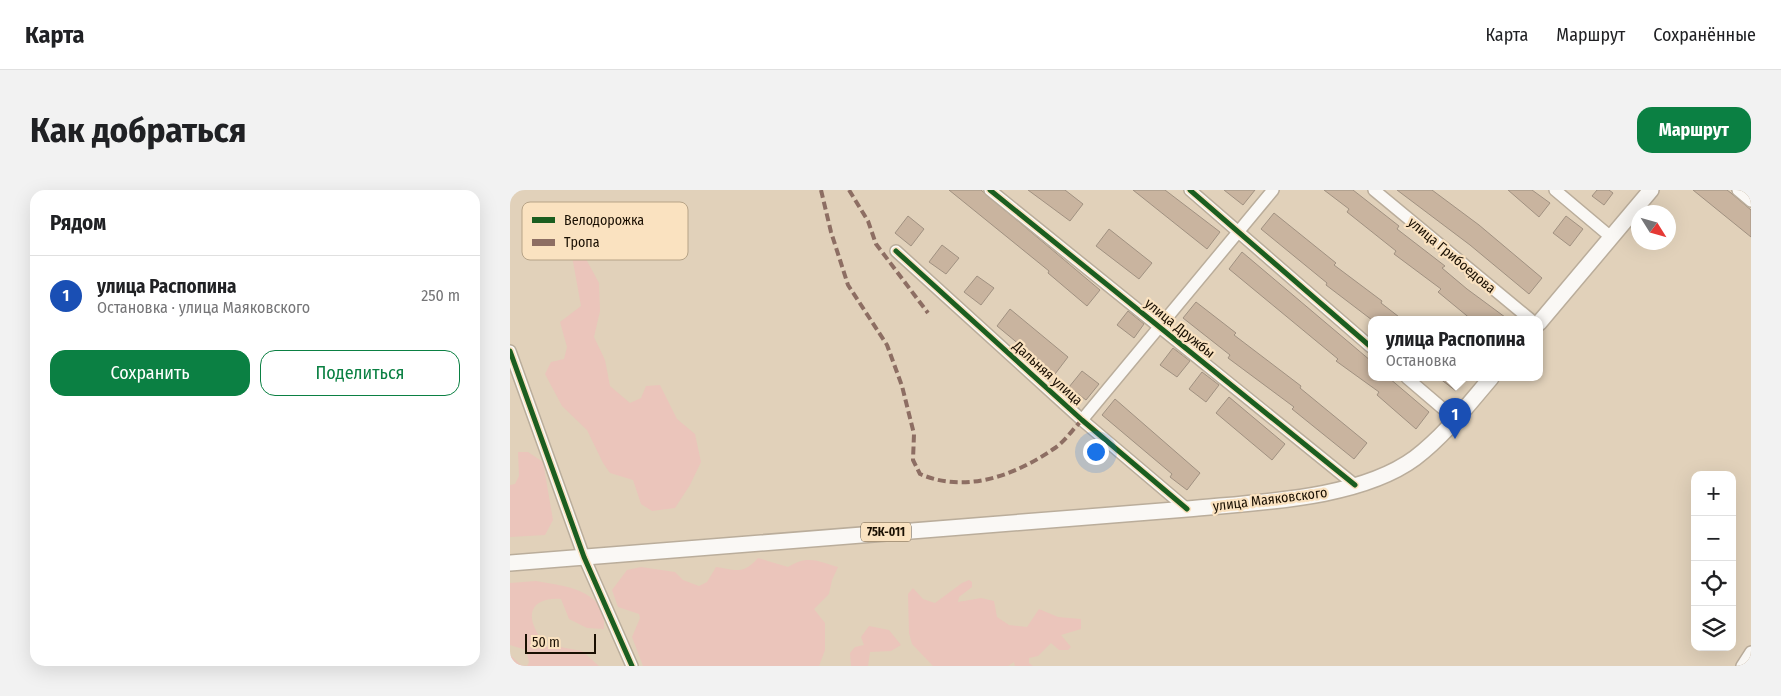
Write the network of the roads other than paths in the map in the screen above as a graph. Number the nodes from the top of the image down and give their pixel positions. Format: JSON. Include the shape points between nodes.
{"nodes":[{"id":1,"x":990,"y":190,"type":"edge"},
{"id":2,"x":1190,"y":190,"type":"edge"},
{"id":3,"x":1273,"y":190,"type":"edge"},
{"id":4,"x":1374,"y":190,"type":"edge"},
{"id":5,"x":1555,"y":190,"type":"edge"},
{"id":6,"x":1651,"y":190,"type":"edge"},
{"id":7,"x":1738,"y":190,"type":"edge"},
{"id":8,"x":1751,"y":201,"type":"edge"},
{"id":9,"x":1238,"y":232,"type":"junction"},
{"id":10,"x":1612,"y":238,"type":"junction"},
{"id":11,"x":896,"y":251,"type":"dead end"},
{"id":12,"x":1526,"y":316,"type":"edge"},
{"id":13,"x":1543,"y":318,"type":"edge"},
{"id":14,"x":1161,"y":327,"type":"junction"},
{"id":15,"x":1368,"y":344,"type":"edge"},
{"id":16,"x":510,"y":351,"type":"edge"},
{"id":17,"x":1411,"y":381,"type":"edge"},
{"id":18,"x":1488,"y":381,"type":"edge"},
{"id":19,"x":1455,"y":419,"type":"junction"},
{"id":20,"x":1082,"y":420,"type":"junction"},
{"id":21,"x":1355,"y":485,"type":"junction"},
{"id":22,"x":1187,"y":509,"type":"junction"},
{"id":23,"x":584,"y":557,"type":"junction"},
{"id":24,"x":510,"y":563,"type":"edge"},
{"id":25,"x":1751,"y":652,"type":"edge"},
{"id":26,"x":632,"y":666,"type":"edge"},
{"id":27,"x":1742,"y":666,"type":"edge"}],
"edges":[{"from":1,"to":14,"type":"street","name":"улица Дружбы"},
{"from":2,"to":9,"type":"street"},
{"from":3,"to":9,"type":"street"},
{"from":4,"to":12,"type":"street","name":"улица Грибоедова"},
{"from":5,"to":10,"type":"street"},
{"from":6,"to":10,"type":"main road"},
{"from":7,"to":8,"type":"street"},
{"from":9,"to":14,"type":"street"},
{"from":9,"to":15,"type":"street"},
{"from":10,"to":13,"type":"main road"},
{"from":11,"to":20,"type":"street","name":"Дальняя улица"},
{"from":14,"to":20,"type":"street"},
{"from":14,"to":21,"type":"street","name":"улица Дружбы"},
{"from":16,"to":23,"type":"street"},
{"from":17,"to":19,"type":"street"},
{"from":18,"to":19,"type":"main road","name":"улица Маяковского"},
{"from":19,"to":21,"type":"main road","name":"улица Маяковского","via":[[1414,459],[1387,474]]},
{"from":20,"to":22,"type":"street","name":"Дальняя улица"},
{"from":21,"to":22,"type":"main road","name":"улица Маяковского","via":[[1286,500]]},
{"from":22,"to":23,"type":"main road","number":"75К-011"},
{"from":23,"to":24,"type":"main road","number":"75К-011"},
{"from":23,"to":26,"type":"street"},
{"from":25,"to":27,"type":"street"}]}
